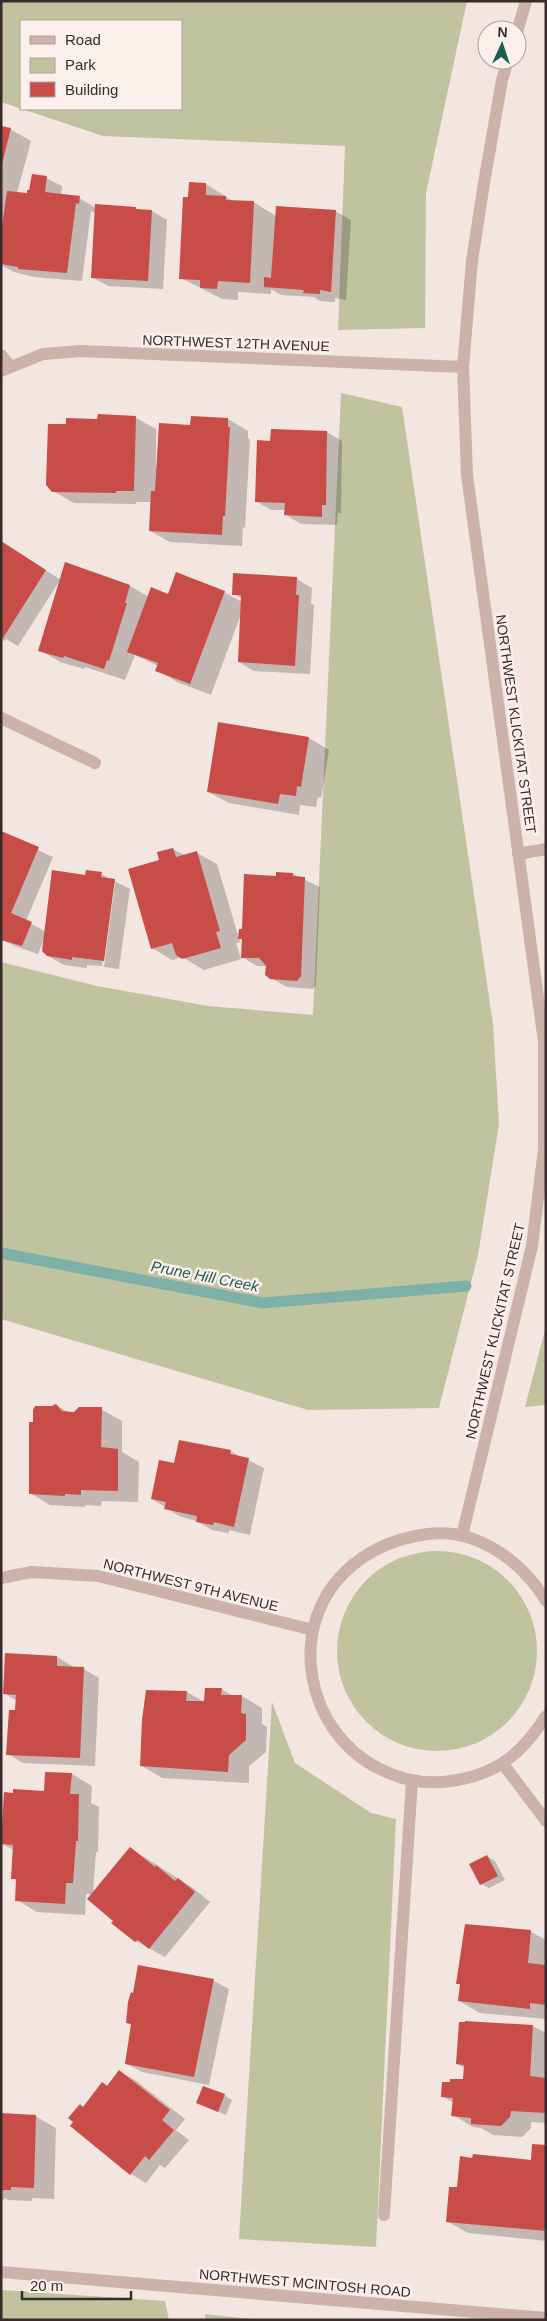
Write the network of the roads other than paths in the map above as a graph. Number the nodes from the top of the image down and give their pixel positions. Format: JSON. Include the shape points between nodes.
{"nodes":[{"id":1,"x":526,"y":1,"type":"edge"},
{"id":2,"x":520,"y":20,"type":"edge"},
{"id":3,"x":505,"y":70,"type":"edge"},
{"id":4,"x":1,"y":355,"type":"edge"},
{"id":5,"x":463,"y":367,"type":"junction"},
{"id":6,"x":6,"y":368,"type":"edge"},
{"id":7,"x":1,"y":718,"type":"edge"},
{"id":8,"x":95,"y":763,"type":"dead end"},
{"id":9,"x":546,"y":849,"type":"edge"},
{"id":10,"x":518,"y":854,"type":"junction"},
{"id":11,"x":462,"y":1536,"type":"junction"},
{"id":12,"x":1,"y":1578,"type":"edge"},
{"id":13,"x":546,"y":1600,"type":"edge"},
{"id":14,"x":313,"y":1630,"type":"junction"},
{"id":15,"x":546,"y":1716,"type":"edge"},
{"id":16,"x":503,"y":1764,"type":"junction"},
{"id":17,"x":412,"y":1780,"type":"junction"},
{"id":18,"x":546,"y":1821,"type":"edge"},
{"id":19,"x":384,"y":2215,"type":"dead end"},
{"id":20,"x":1,"y":2272,"type":"edge"},
{"id":21,"x":546,"y":2318,"type":"edge"}],
"edges":[{"from":1,"to":2,"type":"street"},
{"from":3,"to":5,"type":"street","name":"NORTHWEST KLICKITAT STREET","via":[[472,261]]},
{"from":4,"to":6,"type":"street","name":"NORTHWEST 12TH AVENUE"},
{"from":5,"to":6,"type":"street","name":"NORTHWEST 12TH AVENUE","via":[[81,352],[43,354]]},
{"from":5,"to":10,"type":"street","name":"NORTHWEST KLICKITAT STREET","via":[[467,475]]},
{"from":7,"to":8,"type":"street"},
{"from":9,"to":10,"type":"street"},
{"from":10,"to":11,"type":"street","name":"NORTHWEST KLICKITAT STREET","via":[[544,1042],[544,1149],[532,1246]]},
{"from":11,"to":13,"type":"street","via":[[490,1546],[514,1562],[535,1583]]},
{"from":11,"to":14,"type":"street","via":[[430,1534],[398,1539],[368,1553],[343,1573],[324,1600]]},
{"from":12,"to":14,"type":"street","name":"NORTHWEST 9TH AVENUE","via":[[32,1572],[98,1576]]},
{"from":14,"to":17,"type":"street","via":[[310,1667],[318,1703],[336,1735],[363,1760],[396,1777]]},
{"from":15,"to":16,"type":"street","via":[[531,1740]]},
{"from":16,"to":17,"type":"street","via":[[470,1779],[433,1784]]},
{"from":16,"to":18,"type":"street"},
{"from":17,"to":19,"type":"street"},
{"from":20,"to":21,"type":"street","name":"NORTHWEST MCINTOSH ROAD"}]}
